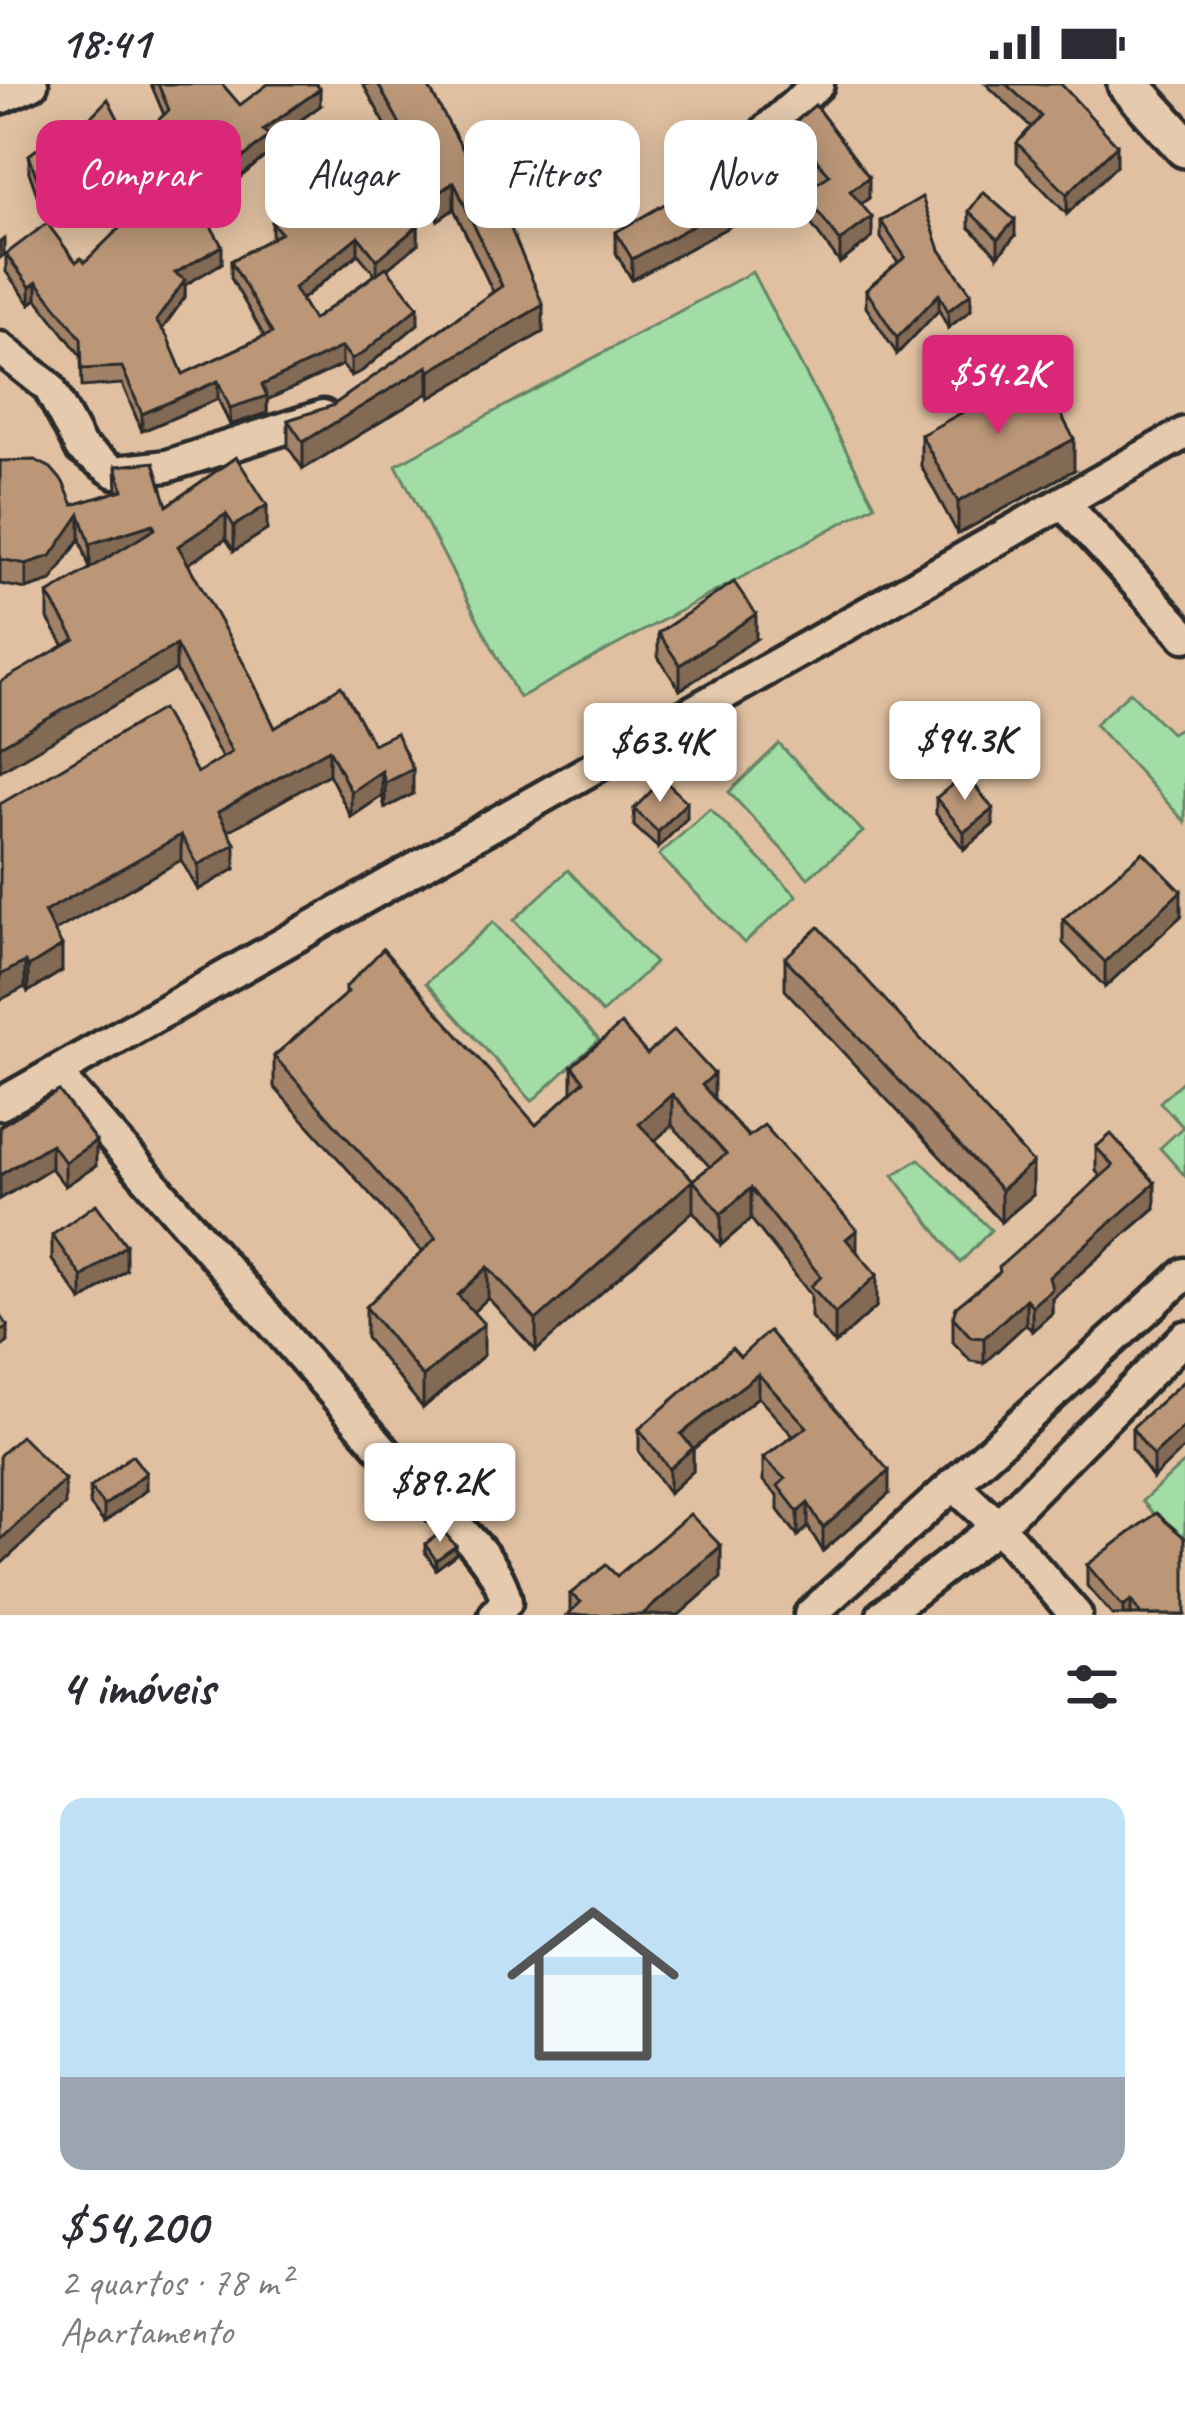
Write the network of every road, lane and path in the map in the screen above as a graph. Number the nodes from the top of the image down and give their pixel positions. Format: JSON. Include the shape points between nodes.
{"nodes":[{"id":1,"x":32,"y":84,"type":"edge"},
{"id":2,"x":818,"y":84,"type":"edge"},
{"id":3,"x":1128,"y":84,"type":"edge"},
{"id":4,"x":0,"y":98,"type":"edge"},
{"id":5,"x":778,"y":120,"type":"edge"},
{"id":6,"x":1181,"y":135,"type":"edge"},
{"id":7,"x":0,"y":348,"type":"edge"},
{"id":8,"x":325,"y":415,"type":"edge"},
{"id":9,"x":1185,"y":433,"type":"edge"},
{"id":10,"x":1065,"y":505,"type":"junction"},
{"id":11,"x":1185,"y":636,"type":"edge"},
{"id":12,"x":55,"y":1073,"type":"junction"},
{"id":13,"x":0,"y":1104,"type":"edge"},
{"id":14,"x":1185,"y":1274,"type":"edge"},
{"id":15,"x":1185,"y":1337,"type":"edge"},
{"id":16,"x":953,"y":1484,"type":"junction"},
{"id":17,"x":998,"y":1526,"type":"junction"},
{"id":18,"x":495,"y":1615,"type":"edge"},
{"id":19,"x":810,"y":1615,"type":"edge"},
{"id":20,"x":883,"y":1615,"type":"edge"},
{"id":21,"x":1076,"y":1615,"type":"edge"}],
"edges":[{"from":1,"to":4,"type":"street"},
{"from":2,"to":5,"type":"street"},
{"from":3,"to":6,"type":"main road"},
{"from":7,"to":8,"type":"street","via":[[49,387],[81,448],[115,472],[167,466]]},
{"from":9,"to":10,"type":"street"},
{"from":10,"to":11,"type":"street"},
{"from":10,"to":12,"type":"street"},
{"from":12,"to":13,"type":"street"},
{"from":12,"to":18,"type":"street","via":[[487,1562],[506,1603]]},
{"from":14,"to":16,"type":"street"},
{"from":15,"to":17,"type":"street"},
{"from":16,"to":17,"type":"street"},
{"from":16,"to":19,"type":"street"},
{"from":17,"to":20,"type":"street"},
{"from":17,"to":21,"type":"street"}]}
